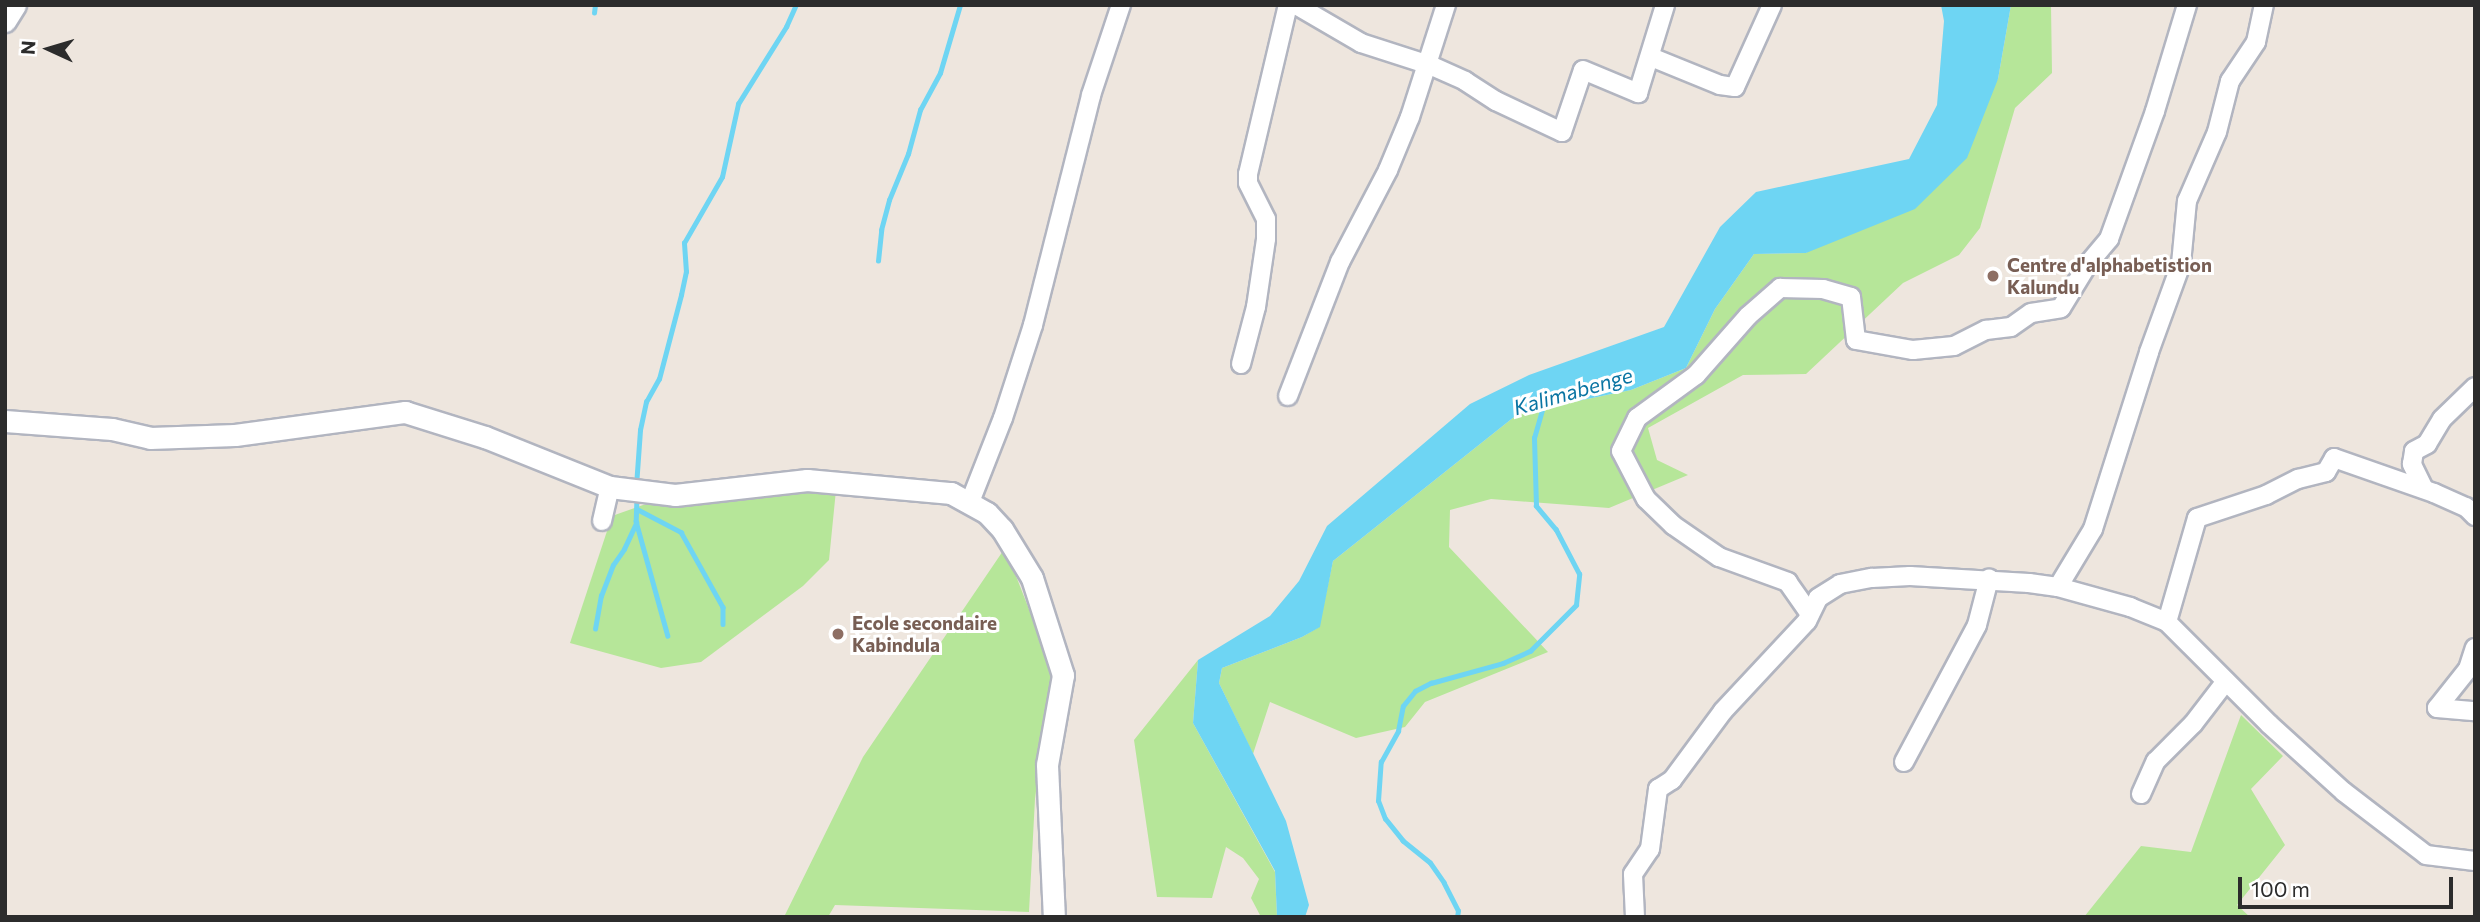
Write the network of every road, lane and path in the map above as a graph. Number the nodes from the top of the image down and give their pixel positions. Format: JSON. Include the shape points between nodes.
{"nodes":[{"id":1,"x":15,"y":5,"type":"edge"},
{"id":2,"x":1121,"y":5,"type":"edge"},
{"id":3,"x":1289,"y":5,"type":"edge"},
{"id":4,"x":1296,"y":5,"type":"edge"},
{"id":5,"x":1446,"y":5,"type":"edge"},
{"id":6,"x":1665,"y":5,"type":"edge"},
{"id":7,"x":1772,"y":5,"type":"edge"},
{"id":8,"x":2187,"y":5,"type":"edge"},
{"id":9,"x":2264,"y":5,"type":"edge"},
{"id":10,"x":5,"y":21,"type":"edge"},
{"id":11,"x":1651,"y":57,"type":"junction"},
{"id":12,"x":1429,"y":66,"type":"junction"},
{"id":13,"x":1241,"y":364,"type":"dead end"},
{"id":14,"x":2475,"y":387,"type":"edge"},
{"id":15,"x":1288,"y":396,"type":"dead end"},
{"id":16,"x":5,"y":421,"type":"edge"},
{"id":17,"x":610,"y":487,"type":"junction"},
{"id":18,"x":2424,"y":489,"type":"junction"},
{"id":19,"x":970,"y":502,"type":"junction"},
{"id":20,"x":2475,"y":516,"type":"edge"},
{"id":21,"x":602,"y":522,"type":"dead end"},
{"id":22,"x":1989,"y":579,"type":"junction"},
{"id":23,"x":2058,"y":587,"type":"junction"},
{"id":24,"x":1810,"y":614,"type":"junction"},
{"id":25,"x":2167,"y":622,"type":"junction"},
{"id":26,"x":2475,"y":649,"type":"edge"},
{"id":27,"x":2226,"y":681,"type":"junction"},
{"id":28,"x":2475,"y":711,"type":"edge"},
{"id":29,"x":1904,"y":762,"type":"dead end"},
{"id":30,"x":2141,"y":794,"type":"dead end"},
{"id":31,"x":2475,"y":862,"type":"edge"},
{"id":32,"x":1054,"y":917,"type":"edge"},
{"id":33,"x":1635,"y":917,"type":"edge"}],
"edges":[{"from":1,"to":10,"type":"street"},
{"from":2,"to":19,"type":"street","via":[[1091,94],[1033,325]]},
{"from":3,"to":13,"type":"street","via":[[1248,174],[1266,219],[1266,239],[1256,307]]},
{"from":4,"to":12,"type":"street","via":[[1361,43]]},
{"from":5,"to":12,"type":"street"},
{"from":6,"to":11,"type":"street"},
{"from":7,"to":11,"type":"street","via":[[1735,87]]},
{"from":8,"to":24,"type":"street","via":[[2109,239],[2061,308],[2031,313],[2011,327],[1986,330],[1954,345],[1913,350],[1856,340],[1852,297],[1822,289],[1780,288],[1748,316],[1696,375],[1637,418],[1621,451],[1646,499],[1673,525],[1719,557],[1788,582]]},
{"from":9,"to":23,"type":"street","via":[[2256,42],[2230,81],[2217,132],[2187,201],[2181,264],[2093,529]]},
{"from":11,"to":12,"type":"street","via":[[1638,93],[1583,70],[1562,132]]},
{"from":12,"to":15,"type":"street","via":[[1388,170],[1340,262]]},
{"from":14,"to":18,"type":"street","via":[[2442,419],[2427,444],[2414,451],[2412,464]]},
{"from":16,"to":17,"type":"street","via":[[112,429],[150,438],[235,435],[405,412],[485,437]]},
{"from":17,"to":19,"type":"street","via":[[675,495],[807,480],[951,493]]},
{"from":17,"to":21,"type":"street"},
{"from":18,"to":20,"type":"street","via":[[2466,507]]},
{"from":18,"to":25,"type":"street","via":[[2334,458],[2326,472],[2197,518]]},
{"from":19,"to":32,"type":"street","via":[[1002,529],[1032,578],[1063,675],[1047,765]]},
{"from":22,"to":23,"type":"street"},
{"from":22,"to":24,"type":"street","via":[[1910,576],[1840,584],[1818,598]]},
{"from":22,"to":29,"type":"street","via":[[1977,625]]},
{"from":23,"to":25,"type":"street"},
{"from":24,"to":33,"type":"street","via":[[1723,710],[1672,780],[1658,789],[1650,849],[1633,874]]},
{"from":25,"to":27,"type":"street"},
{"from":26,"to":28,"type":"street","via":[[2468,669],[2437,708]]},
{"from":27,"to":30,"type":"street","via":[[2156,761]]},
{"from":27,"to":31,"type":"street","via":[[2344,792],[2426,855]]}]}
